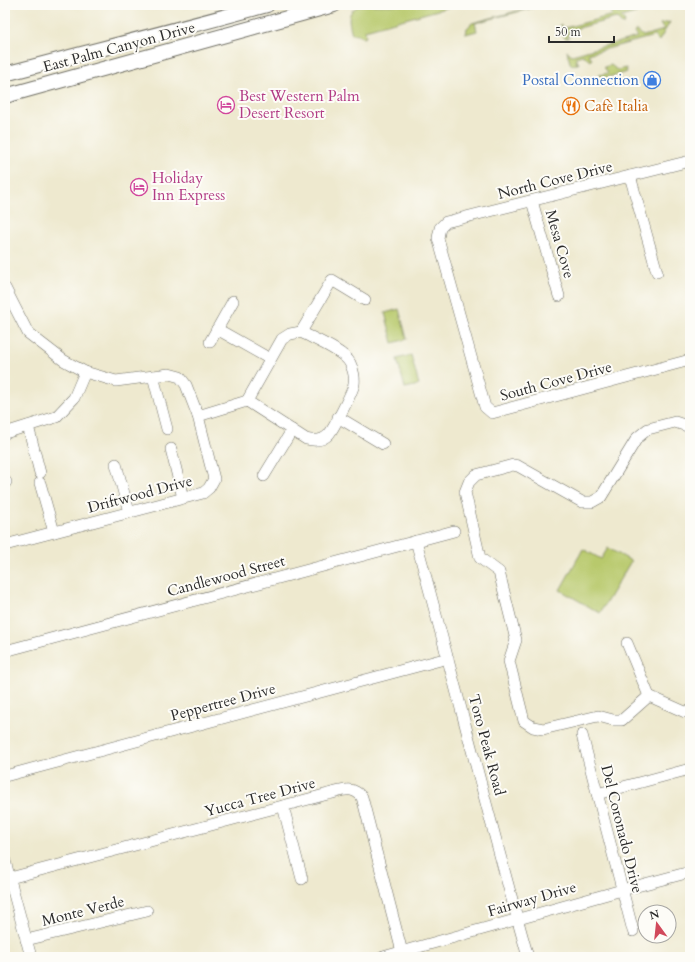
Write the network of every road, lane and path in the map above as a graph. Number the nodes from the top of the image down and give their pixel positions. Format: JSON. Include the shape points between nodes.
{"nodes":[{"id":1,"x":240,"y":5,"type":"edge"},
{"id":2,"x":267,"y":5,"type":"edge"},
{"id":3,"x":334,"y":5,"type":"edge"},
{"id":4,"x":230,"y":15,"type":"junction"},
{"id":5,"x":5,"y":74,"type":"edge"},
{"id":6,"x":5,"y":96,"type":"edge"},
{"id":7,"x":690,"y":161,"type":"edge"},
{"id":8,"x":630,"y":176,"type":"junction"},
{"id":9,"x":532,"y":201,"type":"junction"},
{"id":10,"x":438,"y":238,"type":"joint"},
{"id":11,"x":657,"y":272,"type":"dead end"},
{"id":12,"x":5,"y":288,"type":"edge"},
{"id":13,"x":559,"y":296,"type":"dead end"},
{"id":14,"x":365,"y":300,"type":"dead end"},
{"id":15,"x":234,"y":301,"type":"dead end"},
{"id":16,"x":217,"y":329,"type":"junction"},
{"id":17,"x":301,"y":332,"type":"junction"},
{"id":18,"x":210,"y":342,"type":"dead end"},
{"id":19,"x":270,"y":359,"type":"junction"},
{"id":20,"x":690,"y":360,"type":"edge"},
{"id":21,"x":85,"y":372,"type":"junction"},
{"id":22,"x":153,"y":376,"type":"junction"},
{"id":23,"x":247,"y":401,"type":"junction"},
{"id":24,"x":198,"y":416,"type":"junction"},
{"id":25,"x":338,"y":417,"type":"junction"},
{"id":26,"x":28,"y":426,"type":"junction"},
{"id":27,"x":690,"y":427,"type":"edge"},
{"id":28,"x":167,"y":429,"type":"dead end"},
{"id":29,"x":292,"y":430,"type":"junction"},
{"id":30,"x":5,"y":433,"type":"edge"},
{"id":31,"x":383,"y":444,"type":"dead end"},
{"id":32,"x":171,"y":449,"type":"dead end"},
{"id":33,"x":116,"y":464,"type":"dead end"},
{"id":34,"x":264,"y":476,"type":"dead end"},
{"id":35,"x":183,"y":498,"type":"junction"},
{"id":36,"x":129,"y":512,"type":"junction"},
{"id":37,"x":454,"y":531,"type":"dead end"},
{"id":38,"x":54,"y":532,"type":"junction"},
{"id":39,"x":416,"y":541,"type":"junction"},
{"id":40,"x":5,"y":545,"type":"edge"},
{"id":41,"x":627,"y":643,"type":"dead end"},
{"id":42,"x":5,"y":651,"type":"edge"},
{"id":43,"x":448,"y":658,"type":"junction"},
{"id":44,"x":648,"y":696,"type":"junction"},
{"id":45,"x":690,"y":711,"type":"edge"},
{"id":46,"x":582,"y":735,"type":"dead end"},
{"id":47,"x":690,"y":769,"type":"edge"},
{"id":48,"x":5,"y":776,"type":"edge"},
{"id":49,"x":597,"y":794,"type":"junction"},
{"id":50,"x":283,"y":806,"type":"junction"},
{"id":51,"x":5,"y":861,"type":"edge"},
{"id":52,"x":690,"y":872,"type":"edge"},
{"id":53,"x":10,"y":878,"type":"junction"},
{"id":54,"x":302,"y":879,"type":"dead end"},
{"id":55,"x":622,"y":890,"type":"junction"},
{"id":56,"x":146,"y":911,"type":"dead end"},
{"id":57,"x":517,"y":919,"type":"junction"},
{"id":58,"x":633,"y":931,"type":"dead end"},
{"id":59,"x":26,"y":940,"type":"junction"},
{"id":60,"x":402,"y":952,"type":"junction"},
{"id":61,"x":31,"y":957,"type":"edge"},
{"id":62,"x":383,"y":957,"type":"edge"},
{"id":63,"x":528,"y":957,"type":"edge"}],
"edges":[{"from":1,"to":4,"type":"street"},
{"from":2,"to":4,"type":"main road","name":"East Palm Canyon Drive"},
{"from":3,"to":6,"type":"main road","name":"East Palm Canyon Drive"},
{"from":4,"to":5,"type":"main road","name":"East Palm Canyon Drive"},
{"from":7,"to":8,"type":"street","name":"North Cove Drive"},
{"from":8,"to":9,"type":"street","name":"North Cove Drive"},
{"from":8,"to":11,"type":"street"},
{"from":9,"to":10,"type":"street","name":"North Cove Drive","via":[[446,222],[440,228]]},
{"from":9,"to":13,"type":"street","name":"Mesa Cove"},
{"from":10,"to":20,"type":"street","name":"South Cove Drive","via":[[485,407],[492,413]]},
{"from":12,"to":21,"type":"street","via":[[28,332],[63,360]]},
{"from":14,"to":17,"type":"street","via":[[332,280]]},
{"from":15,"to":16,"type":"street"},
{"from":16,"to":18,"type":"street"},
{"from":16,"to":19,"type":"street"},
{"from":17,"to":19,"type":"street","via":[[282,339]]},
{"from":17,"to":25,"type":"street","via":[[344,355],[350,363],[354,386]]},
{"from":19,"to":23,"type":"street"},
{"from":21,"to":22,"type":"street","via":[[116,380]]},
{"from":21,"to":26,"type":"street","via":[[74,398],[56,417]]},
{"from":22,"to":24,"type":"street","name":"Driftwood Drive","via":[[169,374],[180,377],[186,385]]},
{"from":22,"to":28,"type":"street"},
{"from":23,"to":24,"type":"street"},
{"from":23,"to":29,"type":"street"},
{"from":24,"to":35,"type":"street","name":"Driftwood Drive","via":[[214,479],[203,493]]},
{"from":25,"to":29,"type":"street","via":[[328,434],[318,440],[306,439]]},
{"from":25,"to":31,"type":"street"},
{"from":26,"to":30,"type":"street"},
{"from":26,"to":38,"type":"street"},
{"from":27,"to":44,"type":"street","via":[[675,422],[641,433],[601,498],[592,502],[582,502],[518,466],[476,475],[469,482],[465,492],[480,558],[499,572],[516,640],[509,661],[524,721],[543,730],[598,716],[622,720]]},
{"from":29,"to":34,"type":"street"},
{"from":32,"to":35,"type":"street"},
{"from":33,"to":36,"type":"street"},
{"from":35,"to":36,"type":"street","name":"Driftwood Drive"},
{"from":36,"to":38,"type":"street","name":"Driftwood Drive"},
{"from":37,"to":39,"type":"street","name":"Candlewood Street"},
{"from":38,"to":40,"type":"street","name":"Driftwood Drive"},
{"from":39,"to":42,"type":"street","name":"Candlewood Street"},
{"from":39,"to":43,"type":"street","name":"Toro Peak Road"},
{"from":41,"to":44,"type":"street"},
{"from":43,"to":48,"type":"street","name":"Peppertree Drive"},
{"from":43,"to":57,"type":"street","name":"Toro Peak Road"},
{"from":44,"to":45,"type":"street","via":[[685,712]]},
{"from":46,"to":49,"type":"street","name":"Del Coronado Drive"},
{"from":47,"to":49,"type":"street"},
{"from":49,"to":55,"type":"street","name":"Del Coronado Drive"},
{"from":50,"to":53,"type":"street","name":"Yucca Tree Drive"},
{"from":50,"to":54,"type":"street"},
{"from":50,"to":60,"type":"street","name":"Yucca Tree Drive","via":[[344,790],[357,792],[362,797]]},
{"from":51,"to":53,"type":"street"},
{"from":52,"to":55,"type":"street","name":"Fairway Drive"},
{"from":53,"to":59,"type":"street"},
{"from":55,"to":57,"type":"street","name":"Fairway Drive"},
{"from":55,"to":58,"type":"street","name":"Del Coronado Drive"},
{"from":56,"to":59,"type":"street","name":"Monte Verde"},
{"from":57,"to":60,"type":"street","name":"Fairway Drive"},
{"from":57,"to":63,"type":"street","name":"Toro Peak Road"},
{"from":59,"to":61,"type":"street"},
{"from":60,"to":62,"type":"street","name":"Fairway Drive"}]}
